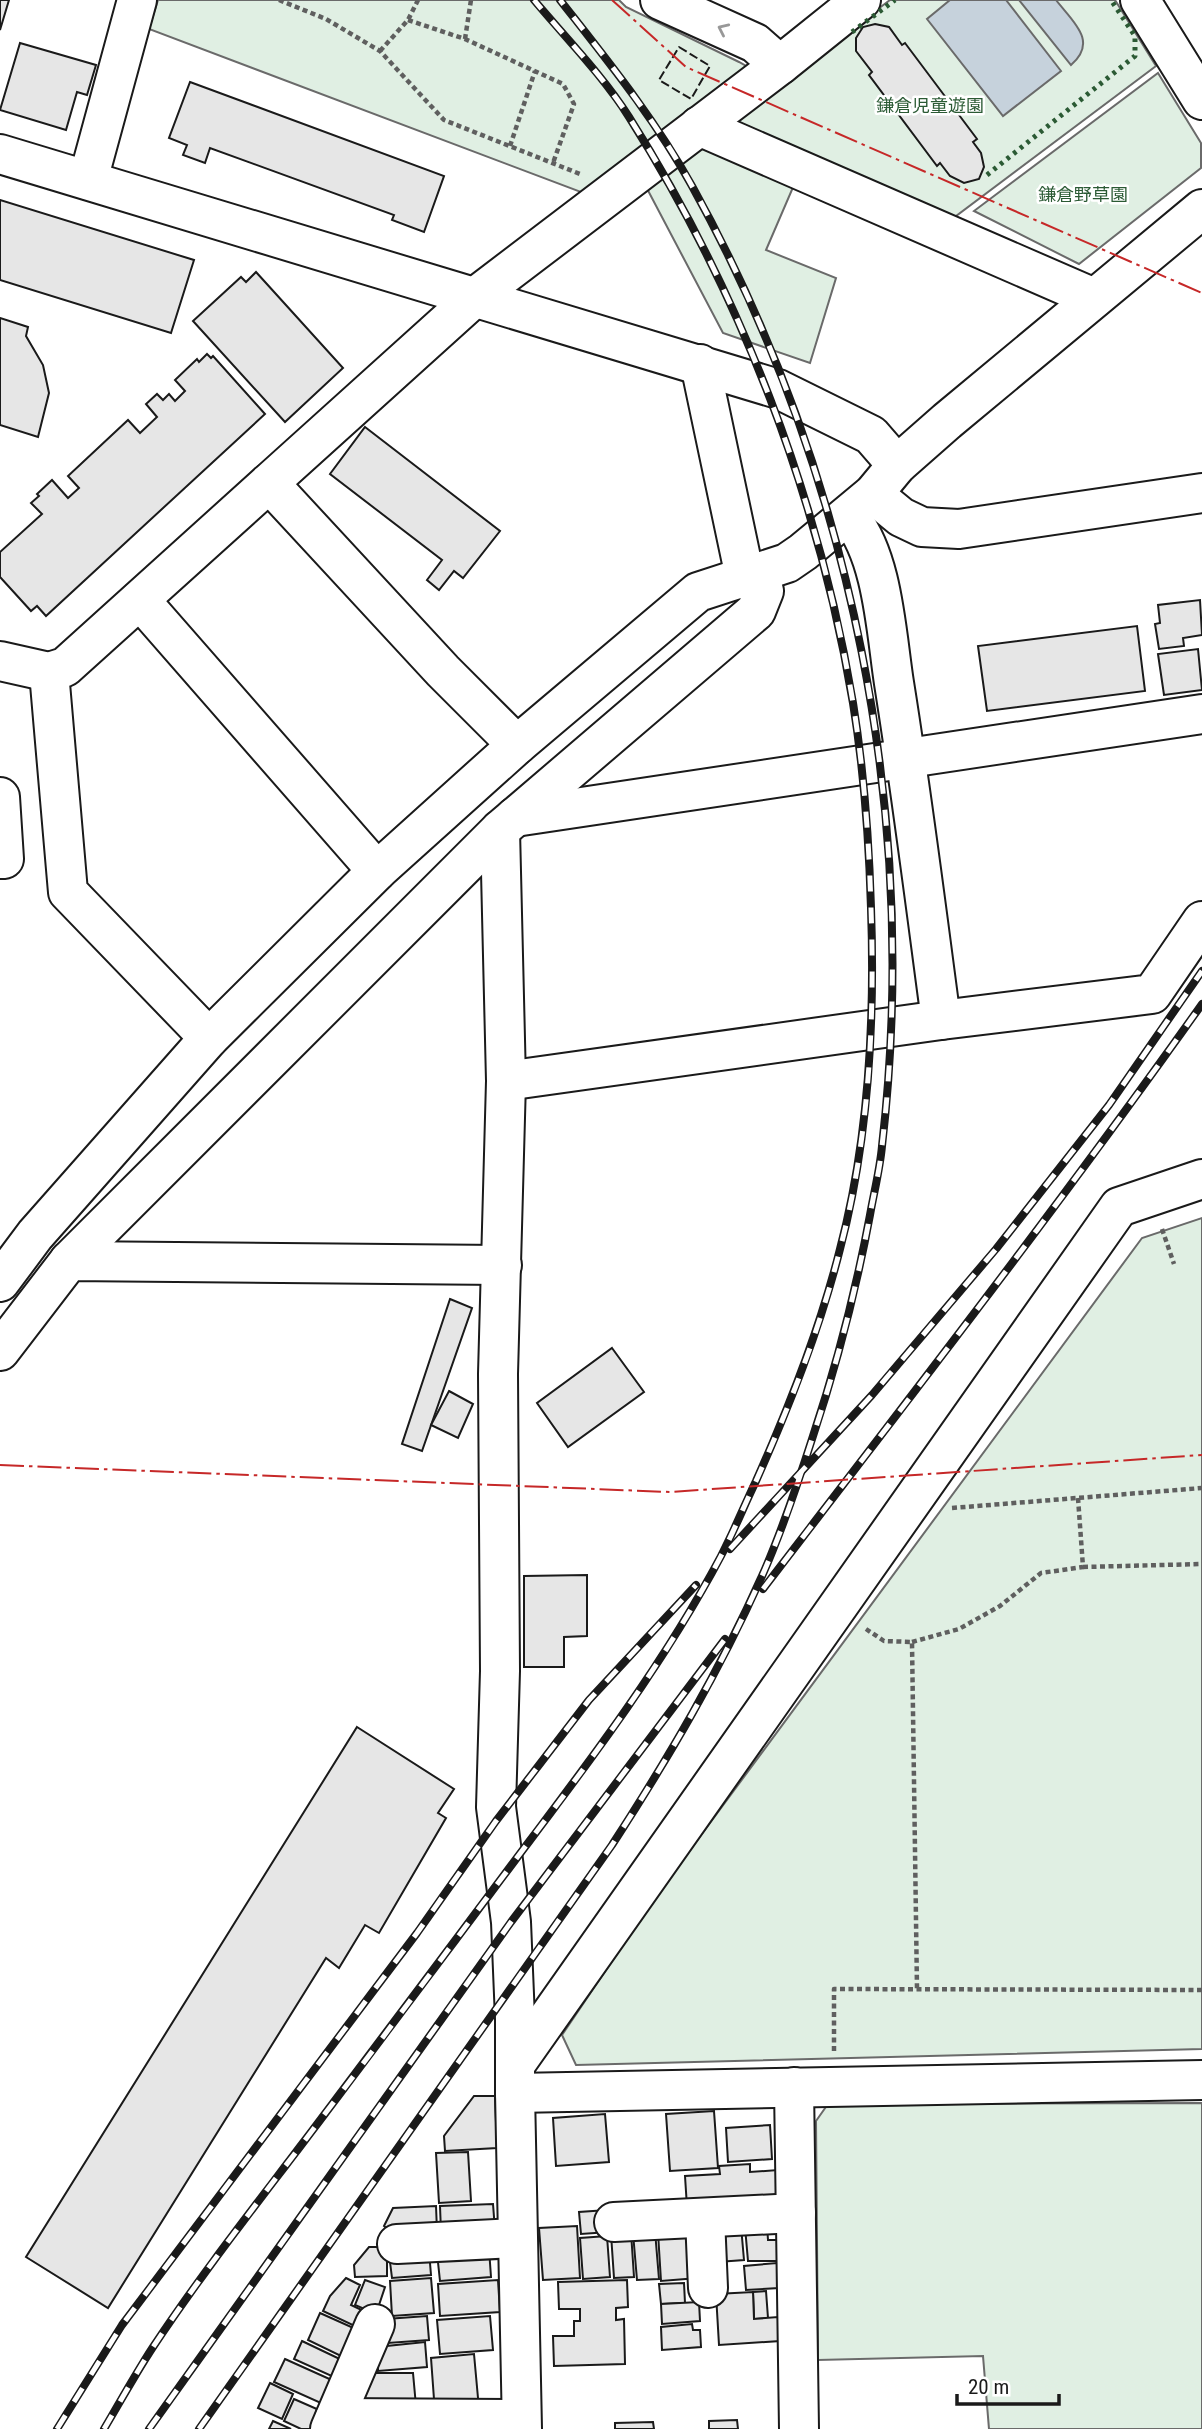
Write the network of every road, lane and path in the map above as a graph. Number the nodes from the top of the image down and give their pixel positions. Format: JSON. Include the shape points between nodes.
{"nodes":[{"id":1,"x":137,"y":0,"type":"edge"},
{"id":2,"x":279,"y":0,"type":"edge"},
{"id":3,"x":418,"y":0,"type":"edge"},
{"id":4,"x":471,"y":0,"type":"edge"},
{"id":5,"x":660,"y":0,"type":"edge"},
{"id":6,"x":861,"y":0,"type":"edge"},
{"id":7,"x":1140,"y":0,"type":"edge"},
{"id":8,"x":408,"y":20,"type":"junction"},
{"id":9,"x":464,"y":38,"type":"junction"},
{"id":10,"x":380,"y":51,"type":"junction"},
{"id":11,"x":780,"y":65,"type":"junction"},
{"id":12,"x":535,"y":71,"type":"junction"},
{"id":13,"x":1202,"y":100,"type":"edge"},
{"id":14,"x":699,"y":126,"type":"junction"},
{"id":15,"x":510,"y":146,"type":"junction"},
{"id":16,"x":0,"y":154,"type":"edge"},
{"id":17,"x":553,"y":163,"type":"junction"},
{"id":18,"x":586,"y":176,"type":"dead end"},
{"id":19,"x":88,"y":180,"type":"junction"},
{"id":20,"x":1202,"y":209,"type":"edge"},
{"id":21,"x":475,"y":297,"type":"junction"},
{"id":22,"x":1094,"y":298,"type":"junction"},
{"id":23,"x":700,"y":364,"type":"junction"},
{"id":24,"x":897,"y":465,"type":"junction"},
{"id":25,"x":269,"y":483,"type":"junction"},
{"id":26,"x":1202,"y":494,"type":"edge"},
{"id":27,"x":861,"y":505,"type":"junction"},
{"id":28,"x":752,"y":575,"type":"junction"},
{"id":29,"x":140,"y":600,"type":"junction"},
{"id":30,"x":0,"y":661,"type":"edge"},
{"id":31,"x":49,"y":672,"type":"junction"},
{"id":32,"x":1202,"y":714,"type":"edge"},
{"id":33,"x":517,"y":745,"type":"junction"},
{"id":34,"x":907,"y":760,"type":"junction"},
{"id":35,"x":0,"y":797,"type":"edge"},
{"id":36,"x":508,"y":823,"type":"junction"},
{"id":37,"x":0,"y":859,"type":"edge"},
{"id":38,"x":377,"y":871,"type":"junction"},
{"id":39,"x":1202,"y":921,"type":"edge"},
{"id":40,"x":941,"y":1020,"type":"junction"},
{"id":41,"x":209,"y":1038,"type":"junction"},
{"id":42,"x":506,"y":1081,"type":"junction"},
{"id":43,"x":1202,"y":1179,"type":"edge"},
{"id":44,"x":1161,"y":1225,"type":"dead end"},
{"id":45,"x":69,"y":1261,"type":"junction"},
{"id":46,"x":1174,"y":1264,"type":"dead end"},
{"id":47,"x":502,"y":1265,"type":"junction"},
{"id":48,"x":0,"y":1282,"type":"edge"},
{"id":49,"x":0,"y":1350,"type":"edge"},
{"id":50,"x":1202,"y":1488,"type":"edge"},
{"id":51,"x":1078,"y":1498,"type":"junction"},
{"id":52,"x":947,"y":1508,"type":"dead end"},
{"id":53,"x":1202,"y":1564,"type":"edge"},
{"id":54,"x":1083,"y":1567,"type":"junction"},
{"id":55,"x":864,"y":1628,"type":"dead end"},
{"id":56,"x":912,"y":1642,"type":"junction"},
{"id":57,"x":916,"y":1989,"type":"junction"},
{"id":58,"x":1202,"y":1990,"type":"edge"},
{"id":59,"x":515,"y":2079,"type":"junction"},
{"id":60,"x":1202,"y":2080,"type":"edge"},
{"id":61,"x":794,"y":2087,"type":"junction"},
{"id":62,"x":834,"y":2087,"type":"junction"},
{"id":63,"x":796,"y":2213,"type":"junction"},
{"id":64,"x":705,"y":2218,"type":"junction"},
{"id":65,"x":614,"y":2222,"type":"dead end"},
{"id":66,"x":517,"y":2238,"type":"junction"},
{"id":67,"x":397,"y":2244,"type":"dead end"},
{"id":68,"x":708,"y":2288,"type":"dead end"},
{"id":69,"x":375,"y":2324,"type":"dead end"},
{"id":70,"x":332,"y":2423,"type":"edge"},
{"id":71,"x":521,"y":2424,"type":"edge"},
{"id":72,"x":799,"y":2429,"type":"edge"}],
"edges":[{"from":1,"to":19,"type":"street"},
{"from":2,"to":10,"type":"path","via":[[326,19]]},
{"from":3,"to":8,"type":"path"},
{"from":4,"to":9,"type":"path"},
{"from":11,"to":5,"type":"street","one_way":true,"via":[[755,43]]},
{"from":6,"to":11,"type":"street"},
{"from":7,"to":13,"type":"street"},
{"from":8,"to":9,"type":"path"},
{"from":8,"to":10,"type":"path"},
{"from":9,"to":12,"type":"path"},
{"from":10,"to":15,"type":"path","via":[[444,120]]},
{"from":11,"to":14,"type":"street"},
{"from":12,"to":15,"type":"path"},
{"from":12,"to":17,"type":"path","via":[[563,84],[574,104]]},
{"from":14,"to":21,"type":"street"},
{"from":14,"to":22,"type":"street"},
{"from":15,"to":17,"type":"path"},
{"from":16,"to":19,"type":"street"},
{"from":17,"to":18,"type":"path"},
{"from":19,"to":21,"type":"street"},
{"from":20,"to":22,"type":"street"},
{"from":21,"to":23,"type":"street"},
{"from":21,"to":25,"type":"street"},
{"from":22,"to":24,"type":"street"},
{"from":23,"to":24,"type":"street","via":[[778,389],[852,424],[872,435]]},
{"from":23,"to":28,"type":"street"},
{"from":24,"to":27,"type":"street"},
{"from":25,"to":29,"type":"street"},
{"from":25,"to":33,"type":"street"},
{"from":26,"to":27,"type":"street","via":[[959,529],[922,527]]},
{"from":27,"to":28,"type":"street","via":[[787,563]]},
{"from":27,"to":34,"type":"street","via":[[861,530],[875,564]]},
{"from":28,"to":33,"type":"street","via":[[698,592]]},
{"from":28,"to":36,"type":"street","via":[[764,591],[756,611]]},
{"from":29,"to":31,"type":"street","via":[[65,667]]},
{"from":29,"to":38,"type":"street"},
{"from":30,"to":31,"type":"street"},
{"from":31,"to":41,"type":"street","via":[[68,892]]},
{"from":32,"to":34,"type":"street"},
{"from":33,"to":38,"type":"street"},
{"from":34,"to":36,"type":"street"},
{"from":34,"to":40,"type":"street"},
{"from":35,"to":37,"type":"street","via":[[4,859]]},
{"from":36,"to":42,"type":"street"},
{"from":36,"to":45,"type":"street"},
{"from":38,"to":41,"type":"street"},
{"from":39,"to":40,"type":"street","via":[[1152,993]]},
{"from":40,"to":42,"type":"street"},
{"from":41,"to":48,"type":"street","via":[[35,1235]]},
{"from":42,"to":47,"type":"street"},
{"from":43,"to":59,"type":"street","via":[[1119,1207],[542,2024]]},
{"from":44,"to":46,"type":"path"},
{"from":45,"to":47,"type":"street"},
{"from":45,"to":49,"type":"street"},
{"from":47,"to":59,"type":"street","via":[[496,1807],[512,1922]]},
{"from":50,"to":51,"type":"path"},
{"from":51,"to":52,"type":"path"},
{"from":51,"to":54,"type":"path"},
{"from":53,"to":54,"type":"path"},
{"from":54,"to":56,"type":"path","via":[[1041,1573],[979,1618]]},
{"from":55,"to":56,"type":"path","via":[[884,1641]]},
{"from":56,"to":57,"type":"path"},
{"from":57,"to":58,"type":"path"},
{"from":57,"to":62,"type":"path","via":[[834,1989]]},
{"from":59,"to":61,"type":"street"},
{"from":59,"to":66,"type":"street"},
{"from":60,"to":62,"type":"street"},
{"from":61,"to":62,"type":"street"},
{"from":61,"to":63,"type":"street"},
{"from":63,"to":64,"type":"street"},
{"from":63,"to":72,"type":"street"},
{"from":64,"to":65,"type":"street"},
{"from":64,"to":68,"type":"street"},
{"from":66,"to":67,"type":"street"},
{"from":66,"to":71,"type":"street"},
{"from":69,"to":70,"type":"street"},
{"from":70,"to":71,"type":"street"}]}
